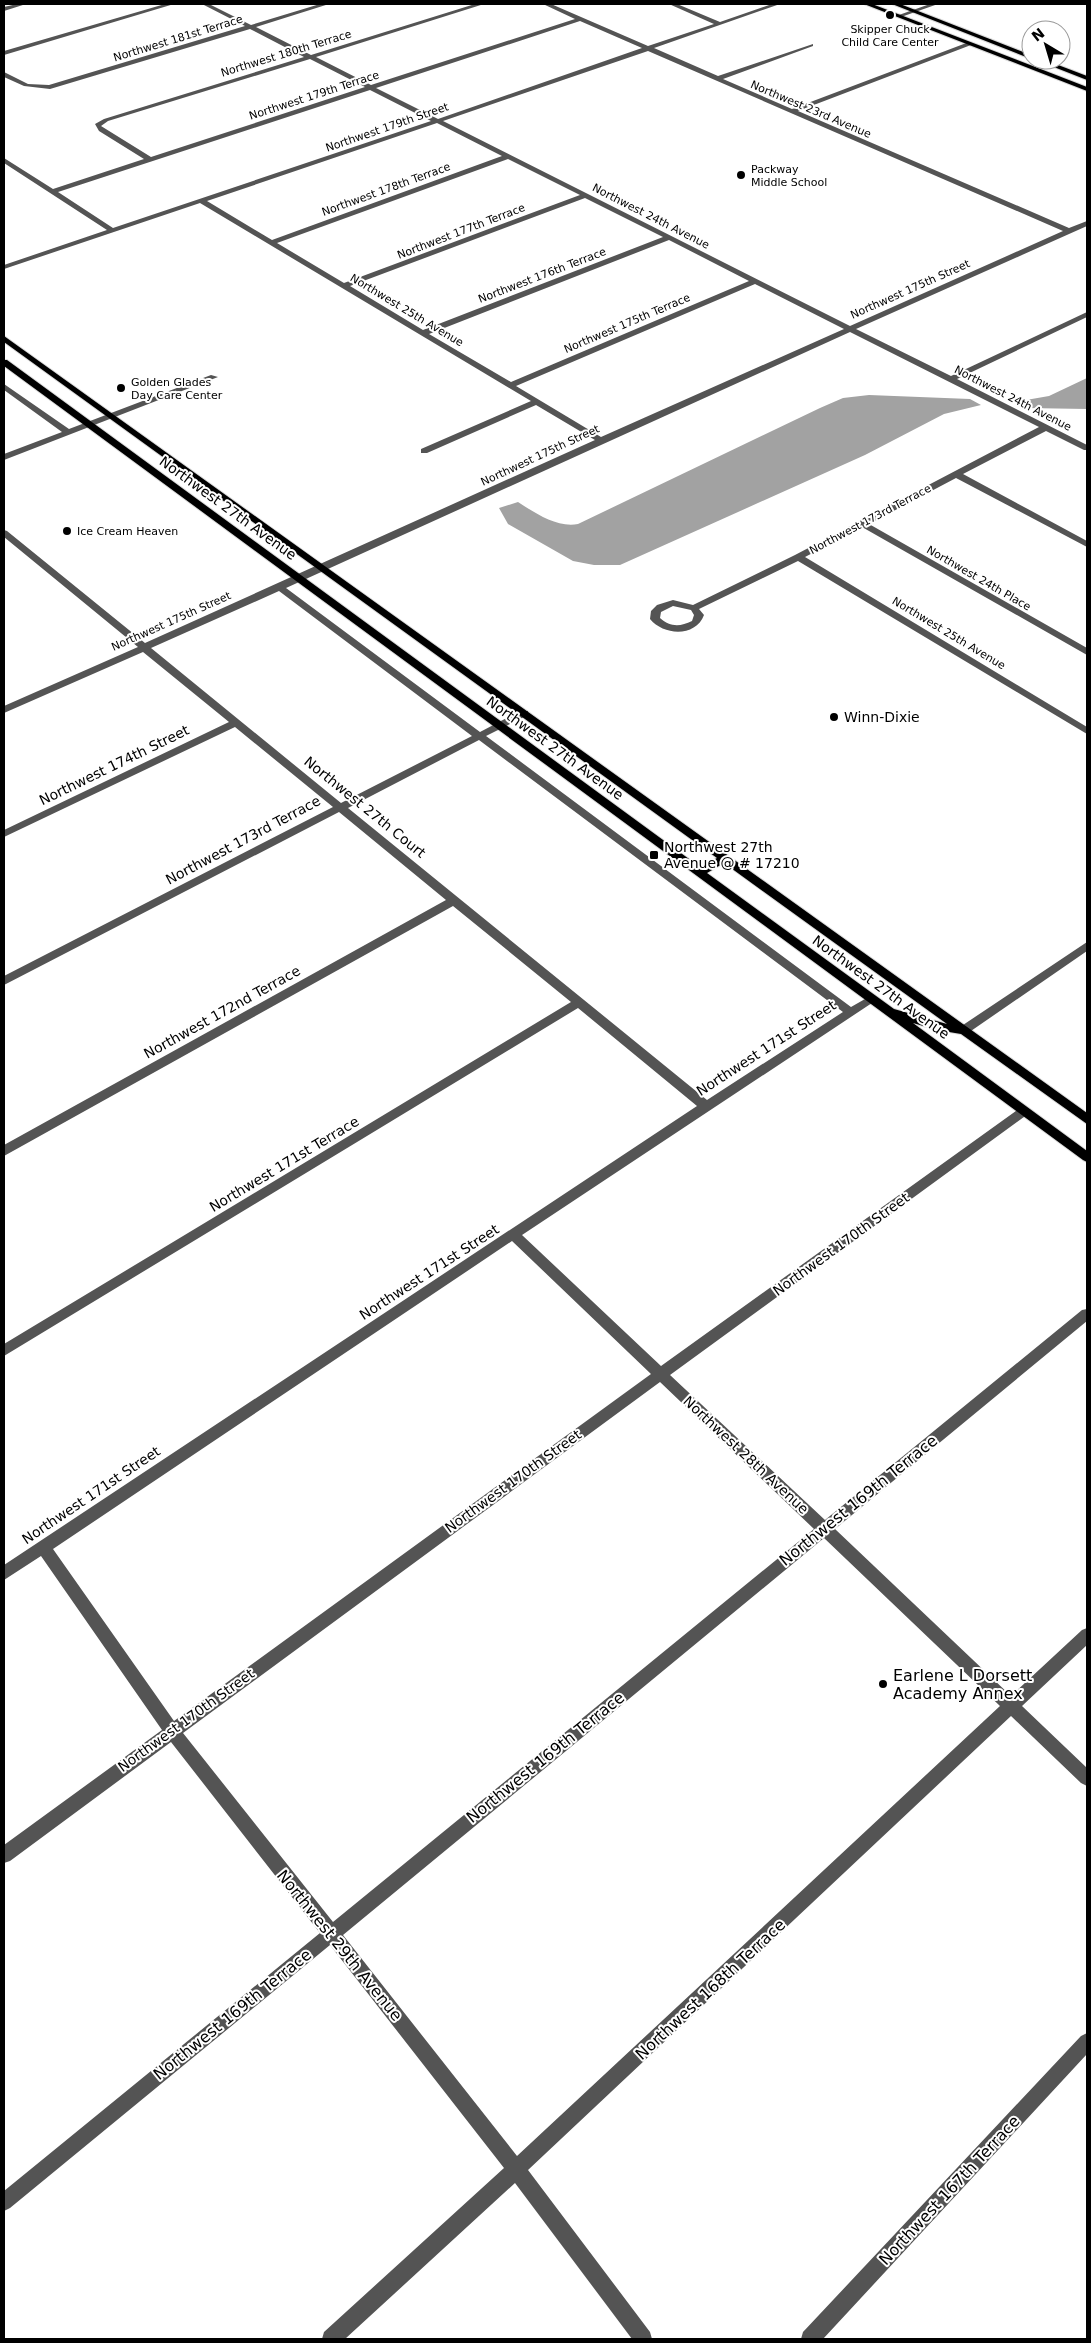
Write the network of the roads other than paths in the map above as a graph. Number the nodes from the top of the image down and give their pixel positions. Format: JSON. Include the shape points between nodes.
{"nodes":[{"id":1,"x":23,"y":4,"type":"edge"},
{"id":2,"x":171,"y":4,"type":"edge"},
{"id":3,"x":205,"y":4,"type":"edge"},
{"id":4,"x":326,"y":4,"type":"edge"},
{"id":5,"x":481,"y":4,"type":"edge"},
{"id":6,"x":546,"y":4,"type":"edge"},
{"id":7,"x":672,"y":4,"type":"edge"},
{"id":8,"x":777,"y":4,"type":"edge"},
{"id":9,"x":867,"y":4,"type":"edge"},
{"id":10,"x":895,"y":4,"type":"edge"},
{"id":11,"x":935,"y":4,"type":"edge"},
{"id":12,"x":4,"y":9,"type":"edge"},
{"id":13,"x":914,"y":11,"type":"junction"},
{"id":14,"x":899,"y":16,"type":"junction"},
{"id":15,"x":580,"y":19,"type":"junction"},
{"id":16,"x":718,"y":23,"type":"junction"},
{"id":17,"x":251,"y":26,"type":"junction"},
{"id":18,"x":969,"y":44,"type":"junction"},
{"id":19,"x":811,"y":45,"type":"dead end"},
{"id":20,"x":646,"y":48,"type":"junction"},
{"id":21,"x":4,"y":53,"type":"edge"},
{"id":22,"x":1021,"y":53,"type":"edge"},
{"id":23,"x":309,"y":56,"type":"junction"},
{"id":24,"x":1066,"y":70,"type":"edge"},
{"id":25,"x":4,"y":74,"type":"edge"},
{"id":26,"x":1087,"y":78,"type":"edge"},
{"id":27,"x":716,"y":79,"type":"junction"},
{"id":28,"x":370,"y":87,"type":"junction"},
{"id":29,"x":1087,"y":90,"type":"edge"},
{"id":30,"x":792,"y":111,"type":"junction"},
{"id":31,"x":437,"y":121,"type":"junction"},
{"id":32,"x":507,"y":157,"type":"junction"},
{"id":33,"x":4,"y":160,"type":"edge"},
{"id":34,"x":149,"y":160,"type":"junction"},
{"id":35,"x":54,"y":191,"type":"junction"},
{"id":36,"x":585,"y":196,"type":"junction"},
{"id":37,"x":200,"y":200,"type":"junction"},
{"id":38,"x":1087,"y":223,"type":"edge"},
{"id":39,"x":112,"y":230,"type":"junction"},
{"id":40,"x":1069,"y":232,"type":"junction"},
{"id":41,"x":668,"y":238,"type":"junction"},
{"id":42,"x":272,"y":242,"type":"junction"},
{"id":43,"x":4,"y":267,"type":"edge"},
{"id":44,"x":755,"y":281,"type":"junction"},
{"id":45,"x":344,"y":286,"type":"junction"},
{"id":46,"x":1087,"y":314,"type":"edge"},
{"id":47,"x":850,"y":329,"type":"junction"},
{"id":48,"x":423,"y":333,"type":"junction"},
{"id":49,"x":4,"y":338,"type":"edge"},
{"id":50,"x":4,"y":362,"type":"edge"},
{"id":51,"x":214,"y":376,"type":"dead end"},
{"id":52,"x":951,"y":379,"type":"junction"},
{"id":53,"x":4,"y":386,"type":"edge"},
{"id":54,"x":509,"y":386,"type":"junction"},
{"id":55,"x":536,"y":402,"type":"junction"},
{"id":56,"x":112,"y":416,"type":"junction"},
{"id":57,"x":89,"y":425,"type":"junction"},
{"id":58,"x":1046,"y":427,"type":"junction"},
{"id":59,"x":69,"y":433,"type":"junction"},
{"id":60,"x":602,"y":440,"type":"junction"},
{"id":61,"x":1087,"y":448,"type":"edge"},
{"id":62,"x":424,"y":451,"type":"dead end"},
{"id":63,"x":4,"y":457,"type":"edge"},
{"id":64,"x":956,"y":474,"type":"junction"},
{"id":65,"x":861,"y":523,"type":"junction"},
{"id":66,"x":4,"y":532,"type":"edge"},
{"id":67,"x":1087,"y":544,"type":"edge"},
{"id":68,"x":798,"y":556,"type":"junction"},
{"id":69,"x":323,"y":568,"type":"junction"},
{"id":70,"x":298,"y":579,"type":"junction"},
{"id":71,"x":279,"y":587,"type":"junction"},
{"id":72,"x":694,"y":608,"type":"dead end"},
{"id":73,"x":143,"y":647,"type":"junction"},
{"id":74,"x":1087,"y":652,"type":"edge"},
{"id":75,"x":4,"y":710,"type":"edge"},
{"id":76,"x":524,"y":712,"type":"junction"},
{"id":77,"x":236,"y":722,"type":"junction"},
{"id":78,"x":499,"y":725,"type":"junction"},
{"id":79,"x":1087,"y":731,"type":"edge"},
{"id":80,"x":478,"y":736,"type":"junction"},
{"id":81,"x":339,"y":806,"type":"junction"},
{"id":82,"x":4,"y":834,"type":"edge"},
{"id":83,"x":725,"y":858,"type":"junction"},
{"id":84,"x":700,"y":872,"type":"junction"},
{"id":85,"x":455,"y":900,"type":"junction"},
{"id":86,"x":1087,"y":946,"type":"edge"},
{"id":87,"x":4,"y":981,"type":"edge"},
{"id":88,"x":872,"y":999,"type":"junction"},
{"id":89,"x":579,"y":1002,"type":"junction"},
{"id":90,"x":888,"y":1011,"type":"junction"},
{"id":91,"x":850,"y":1012,"type":"junction"},
{"id":92,"x":964,"y":1030,"type":"junction"},
{"id":93,"x":706,"y":1106,"type":"junction"},
{"id":94,"x":1024,"y":1111,"type":"junction"},
{"id":95,"x":1087,"y":1119,"type":"edge"},
{"id":96,"x":4,"y":1151,"type":"edge"},
{"id":97,"x":1087,"y":1158,"type":"edge"},
{"id":98,"x":514,"y":1236,"type":"junction"},
{"id":99,"x":1087,"y":1314,"type":"edge"},
{"id":100,"x":4,"y":1351,"type":"edge"},
{"id":101,"x":660,"y":1375,"type":"junction"},
{"id":102,"x":823,"y":1528,"type":"junction"},
{"id":103,"x":43,"y":1547,"type":"junction"},
{"id":104,"x":4,"y":1573,"type":"edge"},
{"id":105,"x":1087,"y":1635,"type":"edge"},
{"id":106,"x":1011,"y":1707,"type":"junction"},
{"id":107,"x":171,"y":1730,"type":"junction"},
{"id":108,"x":1087,"y":1778,"type":"edge"},
{"id":109,"x":4,"y":1855,"type":"edge"},
{"id":110,"x":330,"y":1934,"type":"junction"},
{"id":111,"x":1087,"y":2042,"type":"edge"},
{"id":112,"x":517,"y":2170,"type":"junction"},
{"id":113,"x":4,"y":2202,"type":"edge"},
{"id":114,"x":331,"y":2339,"type":"edge"},
{"id":115,"x":643,"y":2339,"type":"edge"},
{"id":116,"x":810,"y":2339,"type":"edge"}],
"edges":[{"from":1,"to":12,"type":"street"},
{"from":2,"to":21,"type":"street"},
{"from":3,"to":17,"type":"street","name":"Northwest 24th Avenue"},
{"from":4,"to":17,"type":"street","name":"Northwest 181st Terrace"},
{"from":5,"to":23,"type":"street","name":"Northwest 180th Terrace"},
{"from":6,"to":15,"type":"street","name":"Northwest 23rd Avenue"},
{"from":7,"to":16,"type":"street"},
{"from":8,"to":16,"type":"street","name":"Northwest 179th Street"},
{"from":9,"to":14,"type":"main road"},
{"from":10,"to":13,"type":"main road"},
{"from":11,"to":13,"type":"street"},
{"from":13,"to":14,"type":"street"},
{"from":13,"to":22,"type":"main road"},
{"from":14,"to":18,"type":"main road"},
{"from":15,"to":20,"type":"street","name":"Northwest 23rd Avenue"},
{"from":15,"to":28,"type":"street","name":"Northwest 179th Terrace"},
{"from":16,"to":20,"type":"street","name":"Northwest 179th Street"},
{"from":17,"to":23,"type":"street","name":"Northwest 24th Avenue"},
{"from":17,"to":25,"type":"street","name":"Northwest 181st Terrace","via":[[50,87],[36,89],[24,86]]},
{"from":18,"to":29,"type":"main road"},
{"from":18,"to":30,"type":"street"},
{"from":19,"to":27,"type":"street"},
{"from":20,"to":27,"type":"street","name":"Northwest 23rd Avenue"},
{"from":20,"to":31,"type":"street","name":"Northwest 179th Street"},
{"from":23,"to":28,"type":"street","name":"Northwest 24th Avenue"},
{"from":23,"to":34,"type":"street","name":"Northwest 180th Terrace","via":[[97,125]]},
{"from":24,"to":26,"type":"main road"},
{"from":27,"to":30,"type":"street","name":"Northwest 23rd Avenue"},
{"from":28,"to":31,"type":"street","name":"Northwest 24th Avenue"},
{"from":28,"to":34,"type":"street","name":"Northwest 179th Terrace"},
{"from":30,"to":40,"type":"street","name":"Northwest 23rd Avenue"},
{"from":31,"to":32,"type":"street","name":"Northwest 24th Avenue"},
{"from":31,"to":37,"type":"street","name":"Northwest 179th Street"},
{"from":32,"to":36,"type":"street","name":"Northwest 24th Avenue"},
{"from":32,"to":42,"type":"street","name":"Northwest 178th Terrace"},
{"from":33,"to":35,"type":"street"},
{"from":34,"to":35,"type":"street","name":"Northwest 179th Terrace"},
{"from":35,"to":39,"type":"street"},
{"from":36,"to":41,"type":"street","name":"Northwest 24th Avenue"},
{"from":36,"to":45,"type":"street","name":"Northwest 177th Terrace"},
{"from":37,"to":39,"type":"street","name":"Northwest 179th Street"},
{"from":37,"to":42,"type":"street","name":"Northwest 25th Avenue"},
{"from":38,"to":40,"type":"street","name":"Northwest 175th Street"},
{"from":39,"to":43,"type":"street","name":"Northwest 179th Street"},
{"from":40,"to":47,"type":"street","name":"Northwest 175th Street"},
{"from":41,"to":44,"type":"street","name":"Northwest 24th Avenue"},
{"from":41,"to":48,"type":"street","name":"Northwest 176th Terrace"},
{"from":42,"to":45,"type":"street","name":"Northwest 25th Avenue"},
{"from":44,"to":47,"type":"street","name":"Northwest 24th Avenue"},
{"from":44,"to":54,"type":"street","name":"Northwest 175th Terrace"},
{"from":45,"to":48,"type":"street","name":"Northwest 25th Avenue"},
{"from":46,"to":52,"type":"street"},
{"from":47,"to":52,"type":"street","name":"Northwest 24th Avenue"},
{"from":47,"to":60,"type":"street","name":"Northwest 175th Street"},
{"from":48,"to":54,"type":"street","name":"Northwest 25th Avenue"},
{"from":49,"to":56,"type":"main road","name":"Northwest 27th Avenue"},
{"from":50,"to":57,"type":"main road","name":"Northwest 27th Avenue"},
{"from":51,"to":56,"type":"street"},
{"from":52,"to":58,"type":"street","name":"Northwest 24th Avenue"},
{"from":53,"to":59,"type":"street"},
{"from":54,"to":55,"type":"street","name":"Northwest 25th Avenue"},
{"from":55,"to":60,"type":"street","name":"Northwest 25th Avenue"},
{"from":55,"to":62,"type":"street"},
{"from":56,"to":57,"type":"street"},
{"from":56,"to":69,"type":"main road","name":"Northwest 27th Avenue"},
{"from":57,"to":59,"type":"street"},
{"from":57,"to":70,"type":"main road","name":"Northwest 27th Avenue"},
{"from":58,"to":61,"type":"street","name":"Northwest 24th Avenue"},
{"from":58,"to":64,"type":"street","name":"Northwest 173rd Terrace"},
{"from":59,"to":63,"type":"street"},
{"from":60,"to":69,"type":"street","name":"Northwest 175th Street"},
{"from":64,"to":65,"type":"street","name":"Northwest 173rd Terrace"},
{"from":64,"to":67,"type":"street"},
{"from":65,"to":68,"type":"street","name":"Northwest 173rd Terrace"},
{"from":65,"to":74,"type":"street","name":"Northwest 24th Place"},
{"from":66,"to":73,"type":"street","name":"Northwest 27th Court"},
{"from":68,"to":72,"type":"street","name":"Northwest 173rd Terrace"},
{"from":68,"to":79,"type":"street","name":"Northwest 25th Avenue"},
{"from":69,"to":70,"type":"street","name":"Northwest 175th Street"},
{"from":69,"to":76,"type":"main road","name":"Northwest 27th Avenue"},
{"from":70,"to":71,"type":"street","name":"Northwest 175th Street"},
{"from":70,"to":78,"type":"main road","name":"Northwest 27th Avenue"},
{"from":71,"to":73,"type":"street","name":"Northwest 175th Street"},
{"from":71,"to":80,"type":"street"},
{"from":73,"to":75,"type":"street","name":"Northwest 175th Street"},
{"from":73,"to":77,"type":"street","name":"Northwest 27th Court"},
{"from":76,"to":78,"type":"street","name":"Northwest 173rd Terrace"},
{"from":76,"to":83,"type":"main road","name":"Northwest 27th Avenue"},
{"from":77,"to":81,"type":"street","name":"Northwest 27th Court"},
{"from":77,"to":82,"type":"street","name":"Northwest 174th Street"},
{"from":78,"to":80,"type":"street","name":"Northwest 173rd Terrace"},
{"from":78,"to":84,"type":"main road","name":"Northwest 27th Avenue"},
{"from":80,"to":81,"type":"street","name":"Northwest 173rd Terrace"},
{"from":80,"to":91,"type":"street"},
{"from":81,"to":85,"type":"street","name":"Northwest 27th Court"},
{"from":81,"to":87,"type":"street","name":"Northwest 173rd Terrace"},
{"from":83,"to":84,"type":"main road"},
{"from":83,"to":92,"type":"main road","name":"Northwest 27th Avenue"},
{"from":84,"to":88,"type":"main road","name":"Northwest 27th Avenue"},
{"from":85,"to":89,"type":"street","name":"Northwest 27th Court"},
{"from":85,"to":96,"type":"street","name":"Northwest 172nd Terrace"},
{"from":86,"to":92,"type":"street"},
{"from":88,"to":90,"type":"main road","name":"Northwest 27th Avenue"},
{"from":88,"to":91,"type":"street","name":"Northwest 171st Street"},
{"from":89,"to":93,"type":"street","name":"Northwest 27th Court"},
{"from":89,"to":100,"type":"street","name":"Northwest 171st Terrace"},
{"from":90,"to":92,"type":"main road","via":[[937,1028]]},
{"from":90,"to":94,"type":"main road","name":"Northwest 27th Avenue"},
{"from":91,"to":93,"type":"street","name":"Northwest 171st Street"},
{"from":92,"to":95,"type":"main road","name":"Northwest 27th Avenue"},
{"from":93,"to":98,"type":"street","name":"Northwest 171st Street"},
{"from":94,"to":97,"type":"main road","name":"Northwest 27th Avenue"},
{"from":94,"to":101,"type":"street","name":"Northwest 170th Street"},
{"from":98,"to":101,"type":"street","name":"Northwest 28th Avenue"},
{"from":98,"to":103,"type":"street","name":"Northwest 171st Street"},
{"from":99,"to":102,"type":"street","name":"Northwest 169th Terrace"},
{"from":101,"to":102,"type":"street","name":"Northwest 28th Avenue"},
{"from":101,"to":107,"type":"street","name":"Northwest 170th Street"},
{"from":102,"to":106,"type":"street","name":"Northwest 28th Avenue"},
{"from":102,"to":110,"type":"street","name":"Northwest 169th Terrace"},
{"from":103,"to":104,"type":"street","name":"Northwest 171st Street"},
{"from":103,"to":107,"type":"street","name":"Northwest 29th Avenue"},
{"from":105,"to":106,"type":"street","name":"Northwest 168th Terrace"},
{"from":106,"to":108,"type":"street","name":"Northwest 28th Avenue"},
{"from":106,"to":112,"type":"street","name":"Northwest 168th Terrace"},
{"from":107,"to":109,"type":"street","name":"Northwest 170th Street"},
{"from":107,"to":110,"type":"street","name":"Northwest 29th Avenue"},
{"from":110,"to":112,"type":"street","name":"Northwest 29th Avenue"},
{"from":110,"to":113,"type":"street","name":"Northwest 169th Terrace"},
{"from":111,"to":116,"type":"street","name":"Northwest 167th Terrace"},
{"from":112,"to":114,"type":"street","name":"Northwest 168th Terrace"},
{"from":112,"to":115,"type":"street","name":"Northwest 29th Avenue"}]}
